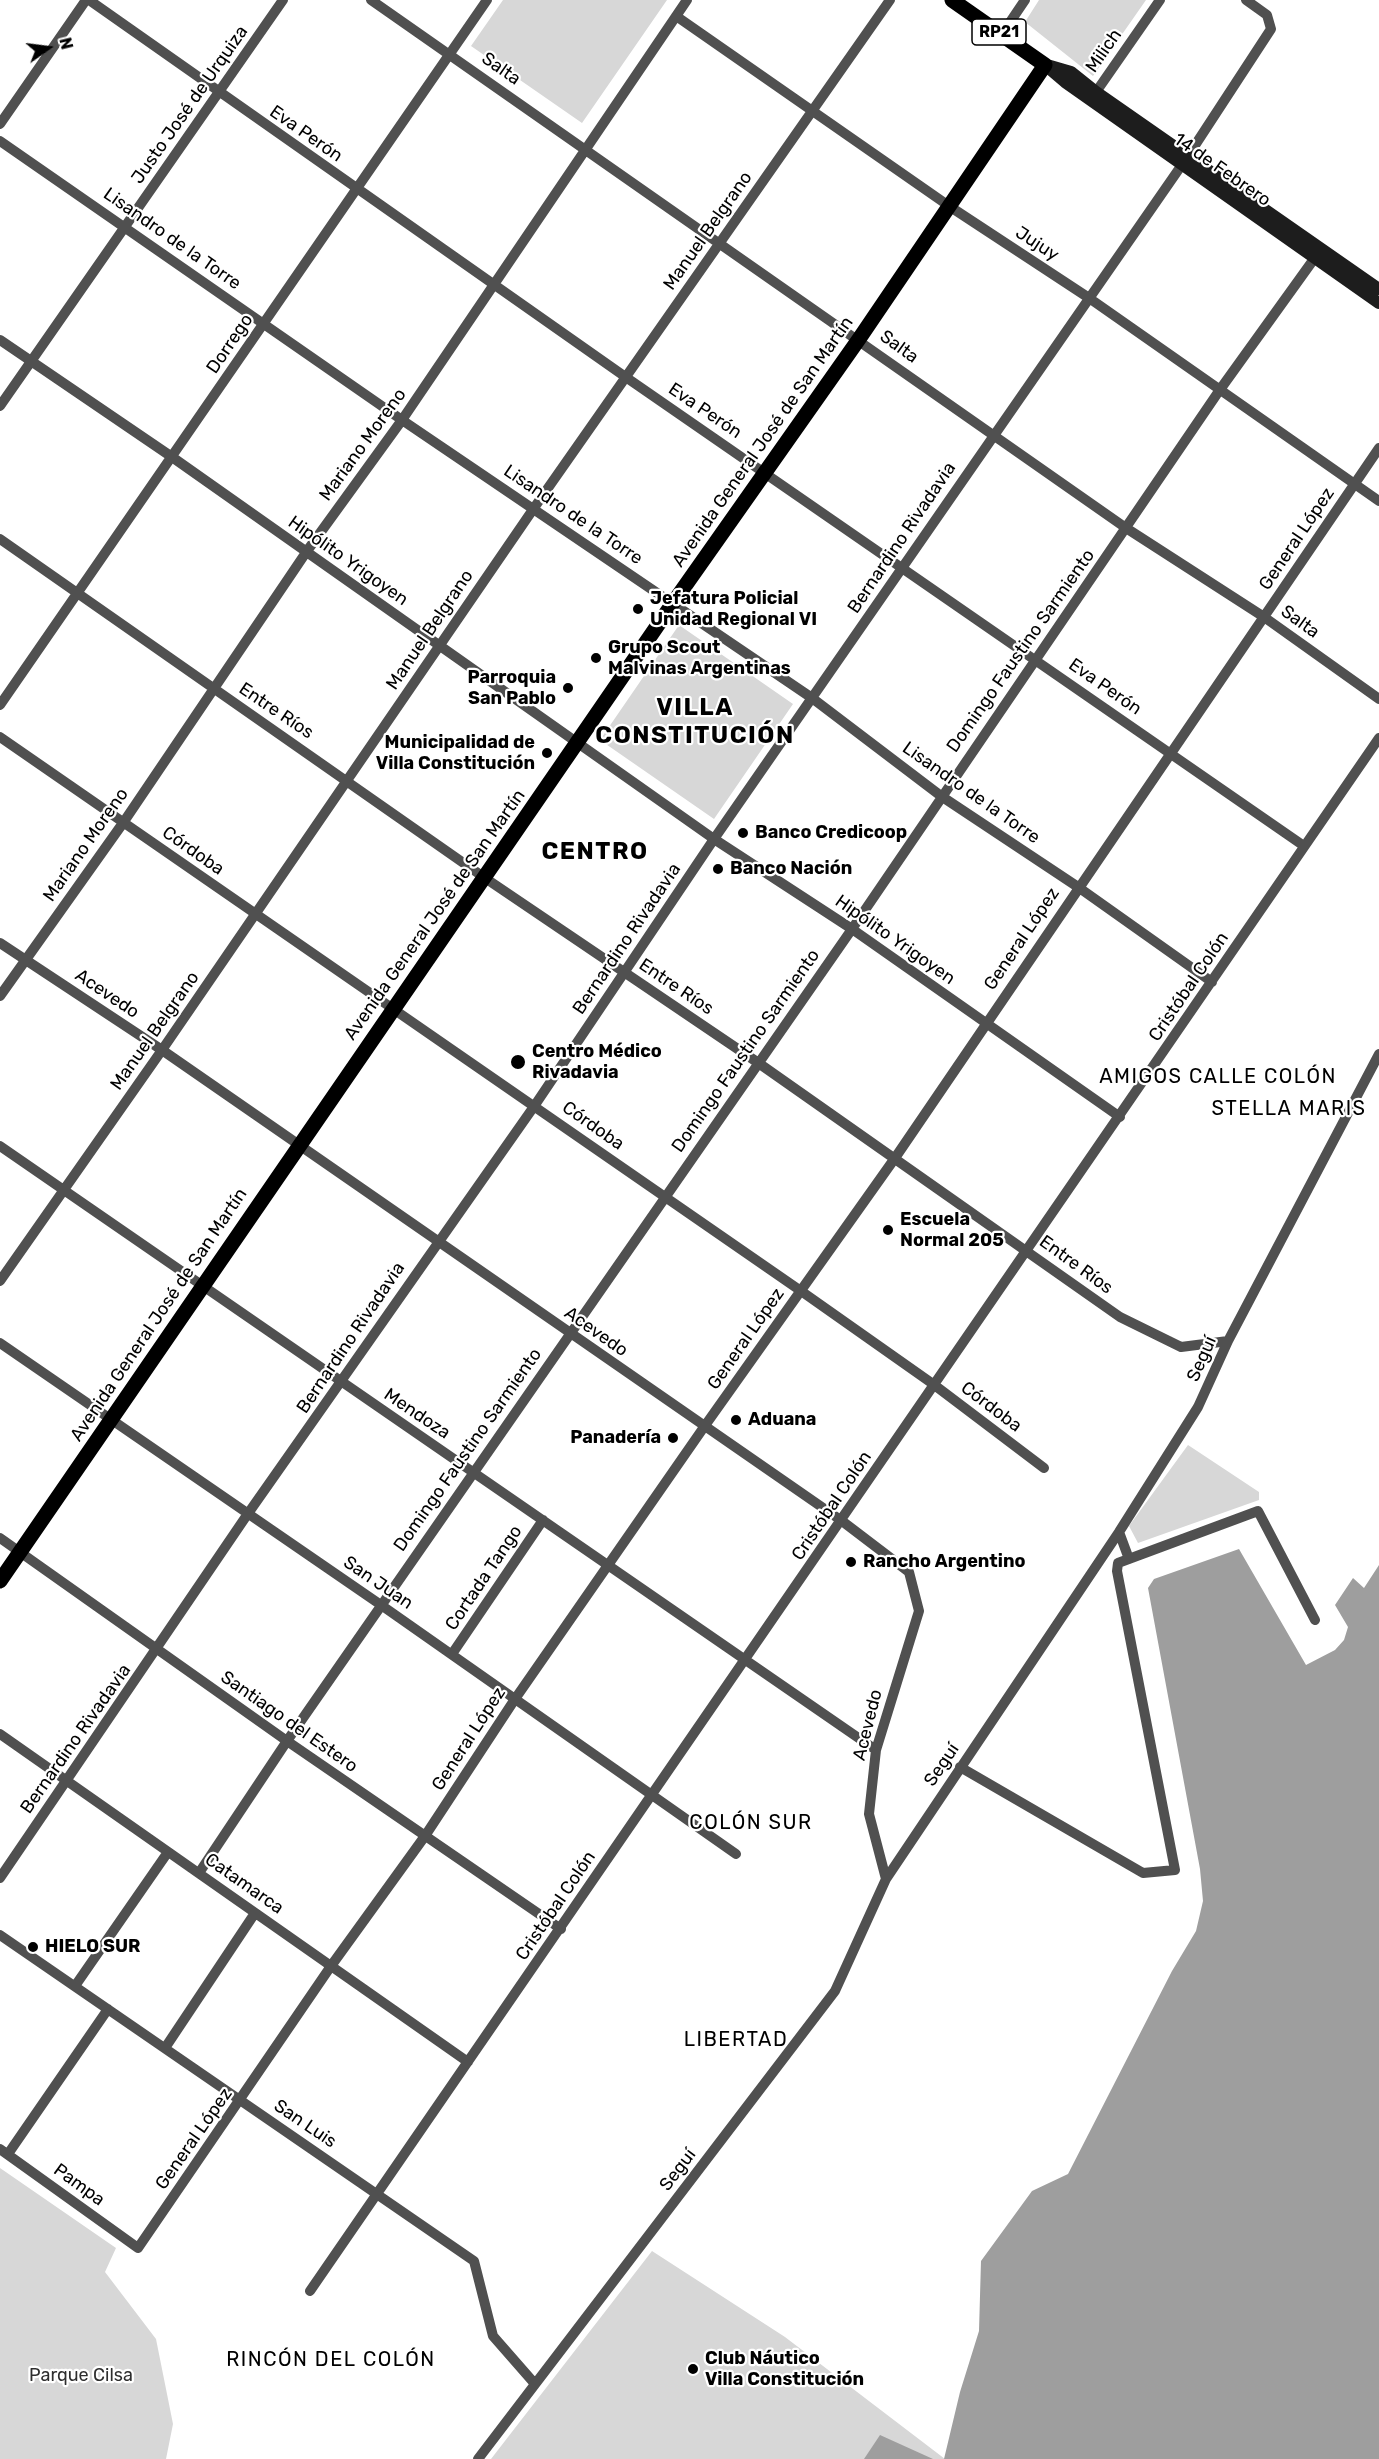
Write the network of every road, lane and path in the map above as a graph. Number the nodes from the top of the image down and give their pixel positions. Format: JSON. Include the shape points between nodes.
{"nodes":[{"id":1,"x":88,"y":0,"type":"edge"},
{"id":2,"x":284,"y":0,"type":"edge"},
{"id":3,"x":371,"y":0,"type":"edge"},
{"id":4,"x":487,"y":0,"type":"edge"},
{"id":5,"x":687,"y":0,"type":"edge"},
{"id":6,"x":890,"y":0,"type":"edge"},
{"id":7,"x":952,"y":0,"type":"edge"},
{"id":8,"x":1025,"y":0,"type":"edge"},
{"id":9,"x":1160,"y":0,"type":"edge"},
{"id":10,"x":1246,"y":0,"type":"edge"},
{"id":11,"x":1261,"y":4,"type":"edge"},
{"id":12,"x":676,"y":16,"type":"junction"},
{"id":13,"x":1002,"y":34,"type":"junction"},
{"id":14,"x":449,"y":53,"type":"junction"},
{"id":15,"x":1046,"y":65,"type":"junction"},
{"id":16,"x":220,"y":92,"type":"junction"},
{"id":17,"x":1096,"y":92,"type":"junction"},
{"id":18,"x":813,"y":109,"type":"junction"},
{"id":19,"x":0,"y":124,"type":"edge"},
{"id":20,"x":0,"y":141,"type":"edge"},
{"id":21,"x":585,"y":149,"type":"junction"},
{"id":22,"x":1185,"y":161,"type":"junction"},
{"id":23,"x":356,"y":189,"type":"junction"},
{"id":24,"x":950,"y":206,"type":"junction"},
{"id":25,"x":126,"y":226,"type":"junction"},
{"id":26,"x":719,"y":244,"type":"junction"},
{"id":27,"x":1317,"y":254,"type":"junction"},
{"id":28,"x":495,"y":283,"type":"junction"},
{"id":29,"x":1379,"y":289,"type":"edge"},
{"id":30,"x":1089,"y":298,"type":"junction"},
{"id":31,"x":1379,"y":303,"type":"edge"},
{"id":32,"x":264,"y":324,"type":"junction"},
{"id":33,"x":859,"y":339,"type":"junction"},
{"id":34,"x":0,"y":340,"type":"edge"},
{"id":35,"x":30,"y":361,"type":"junction"},
{"id":36,"x":627,"y":378,"type":"junction"},
{"id":37,"x":1219,"y":391,"type":"junction"},
{"id":38,"x":0,"y":406,"type":"edge"},
{"id":39,"x":402,"y":420,"type":"junction"},
{"id":40,"x":993,"y":434,"type":"junction"},
{"id":41,"x":1379,"y":448,"type":"edge"},
{"id":42,"x":172,"y":457,"type":"junction"},
{"id":43,"x":766,"y":473,"type":"junction"},
{"id":44,"x":1355,"y":484,"type":"junction"},
{"id":45,"x":1379,"y":501,"type":"edge"},
{"id":46,"x":534,"y":508,"type":"junction"},
{"id":47,"x":1126,"y":528,"type":"junction"},
{"id":48,"x":0,"y":539,"type":"edge"},
{"id":49,"x":307,"y":551,"type":"junction"},
{"id":50,"x":901,"y":568,"type":"junction"},
{"id":51,"x":78,"y":592,"type":"junction"},
{"id":52,"x":673,"y":603,"type":"junction"},
{"id":53,"x":1264,"y":616,"type":"junction"},
{"id":54,"x":440,"y":646,"type":"junction"},
{"id":55,"x":1036,"y":658,"type":"junction"},
{"id":56,"x":214,"y":688,"type":"junction"},
{"id":57,"x":812,"y":698,"type":"junction"},
{"id":58,"x":1379,"y":699,"type":"edge"},
{"id":59,"x":0,"y":705,"type":"edge"},
{"id":60,"x":0,"y":737,"type":"edge"},
{"id":61,"x":1379,"y":738,"type":"edge"},
{"id":62,"x":579,"y":743,"type":"junction"},
{"id":63,"x":1171,"y":754,"type":"junction"},
{"id":64,"x":348,"y":780,"type":"junction"},
{"id":65,"x":941,"y":796,"type":"junction"},
{"id":66,"x":123,"y":823,"type":"junction"},
{"id":67,"x":714,"y":839,"type":"junction"},
{"id":68,"x":1304,"y":846,"type":"junction"},
{"id":69,"x":485,"y":878,"type":"junction"},
{"id":70,"x":1078,"y":887,"type":"junction"},
{"id":71,"x":255,"y":915,"type":"junction"},
{"id":72,"x":852,"y":929,"type":"junction"},
{"id":73,"x":0,"y":943,"type":"edge"},
{"id":74,"x":25,"y":960,"type":"junction"},
{"id":75,"x":625,"y":972,"type":"junction"},
{"id":76,"x":1212,"y":982,"type":"junction"},
{"id":77,"x":0,"y":996,"type":"edge"},
{"id":78,"x":394,"y":1010,"type":"junction"},
{"id":79,"x":986,"y":1023,"type":"junction"},
{"id":80,"x":162,"y":1050,"type":"junction"},
{"id":81,"x":1379,"y":1054,"type":"edge"},
{"id":82,"x":757,"y":1062,"type":"junction"},
{"id":83,"x":535,"y":1105,"type":"junction"},
{"id":84,"x":1120,"y":1118,"type":"junction"},
{"id":85,"x":0,"y":1146,"type":"edge"},
{"id":86,"x":298,"y":1146,"type":"junction"},
{"id":87,"x":895,"y":1158,"type":"junction"},
{"id":88,"x":63,"y":1190,"type":"junction"},
{"id":89,"x":664,"y":1197,"type":"junction"},
{"id":90,"x":436,"y":1242,"type":"junction"},
{"id":91,"x":1028,"y":1251,"type":"junction"},
{"id":92,"x":0,"y":1281,"type":"edge"},
{"id":93,"x":202,"y":1287,"type":"junction"},
{"id":94,"x":801,"y":1290,"type":"junction"},
{"id":95,"x":570,"y":1334,"type":"junction"},
{"id":96,"x":1227,"y":1341,"type":"junction"},
{"id":97,"x":0,"y":1342,"type":"edge"},
{"id":98,"x":342,"y":1383,"type":"junction"},
{"id":99,"x":933,"y":1384,"type":"junction"},
{"id":100,"x":111,"y":1420,"type":"junction"},
{"id":101,"x":704,"y":1427,"type":"junction"},
{"id":102,"x":1044,"y":1468,"type":"dead end"},
{"id":103,"x":473,"y":1472,"type":"junction"},
{"id":104,"x":247,"y":1515,"type":"junction"},
{"id":105,"x":543,"y":1520,"type":"junction"},
{"id":106,"x":842,"y":1521,"type":"junction"},
{"id":107,"x":1119,"y":1532,"type":"junction"},
{"id":108,"x":0,"y":1538,"type":"edge"},
{"id":109,"x":20,"y":1552,"type":"junction"},
{"id":110,"x":1129,"y":1559,"type":"junction"},
{"id":111,"x":610,"y":1566,"type":"junction"},
{"id":112,"x":0,"y":1581,"type":"edge"},
{"id":113,"x":381,"y":1605,"type":"junction"},
{"id":114,"x":1315,"y":1620,"type":"dead end"},
{"id":115,"x":157,"y":1650,"type":"junction"},
{"id":116,"x":452,"y":1654,"type":"junction"},
{"id":117,"x":744,"y":1661,"type":"junction"},
{"id":118,"x":515,"y":1699,"type":"junction"},
{"id":119,"x":0,"y":1734,"type":"edge"},
{"id":120,"x":287,"y":1741,"type":"junction"},
{"id":121,"x":876,"y":1750,"type":"junction"},
{"id":122,"x":960,"y":1767,"type":"junction"},
{"id":123,"x":66,"y":1781,"type":"junction"},
{"id":124,"x":652,"y":1794,"type":"junction"},
{"id":125,"x":425,"y":1836,"type":"junction"},
{"id":126,"x":168,"y":1852,"type":"junction"},
{"id":127,"x":736,"y":1854,"type":"dead end"},
{"id":128,"x":199,"y":1873,"type":"junction"},
{"id":129,"x":0,"y":1878,"type":"edge"},
{"id":130,"x":886,"y":1879,"type":"junction"},
{"id":131,"x":255,"y":1913,"type":"junction"},
{"id":132,"x":561,"y":1929,"type":"junction"},
{"id":133,"x":0,"y":1935,"type":"edge"},
{"id":134,"x":331,"y":1966,"type":"junction"},
{"id":135,"x":75,"y":1986,"type":"junction"},
{"id":136,"x":108,"y":2009,"type":"junction"},
{"id":137,"x":165,"y":2048,"type":"junction"},
{"id":138,"x":468,"y":2062,"type":"junction"},
{"id":139,"x":241,"y":2101,"type":"junction"},
{"id":140,"x":4,"y":2152,"type":"edge"},
{"id":141,"x":379,"y":2194,"type":"junction"},
{"id":142,"x":138,"y":2248,"type":"joint"},
{"id":143,"x":310,"y":2291,"type":"dead end"},
{"id":144,"x":535,"y":2384,"type":"junction"},
{"id":145,"x":478,"y":2459,"type":"edge"}],
"edges":[{"from":1,"to":16,"type":"street","name":"Eva Perón"},
{"from":1,"to":19,"type":"street"},
{"from":2,"to":16,"type":"street","name":"Justo José de Urquiza"},
{"from":3,"to":14,"type":"street","name":"Salta"},
{"from":4,"to":14,"type":"street","name":"Dorrego"},
{"from":5,"to":12,"type":"street","name":"Mariano Moreno"},
{"from":6,"to":18,"type":"street","name":"Manuel Belgrano"},
{"from":7,"to":13,"type":"main road","name":"14 de Febrero","number":"RP21"},
{"from":8,"to":13,"type":"street"},
{"from":9,"to":17,"type":"street","name":"Milich"},
{"from":10,"to":11,"type":"street"},
{"from":11,"to":22,"type":"street","name":"Bernardino Rivadavia","via":[[1271,30]]},
{"from":12,"to":18,"type":"street","name":"Jujuy"},
{"from":12,"to":21,"type":"street","name":"Mariano Moreno"},
{"from":13,"to":15,"type":"main road","name":"14 de Febrero","number":"RP21"},
{"from":14,"to":21,"type":"street","name":"Salta"},
{"from":14,"to":23,"type":"street","name":"Dorrego"},
{"from":15,"to":17,"type":"main road","name":"14 de Febrero","via":[[1071,72]]},
{"from":15,"to":22,"type":"main road","name":"14 de Febrero","via":[[1065,82]]},
{"from":15,"to":24,"type":"main road","name":"Avenida General José de San Martín"},
{"from":16,"to":23,"type":"street","name":"Eva Perón"},
{"from":16,"to":25,"type":"street","name":"Justo José de Urquiza"},
{"from":17,"to":22,"type":"main road","name":"14 de Febrero"},
{"from":18,"to":24,"type":"street","name":"Jujuy"},
{"from":18,"to":26,"type":"street","name":"Manuel Belgrano"},
{"from":20,"to":25,"type":"street","name":"Lisandro de la Torre"},
{"from":21,"to":26,"type":"street","name":"Salta"},
{"from":21,"to":28,"type":"street","name":"Mariano Moreno"},
{"from":22,"to":27,"type":"main road","name":"14 de Febrero"},
{"from":22,"to":30,"type":"street","name":"Bernardino Rivadavia"},
{"from":23,"to":28,"type":"street","name":"Eva Perón"},
{"from":23,"to":32,"type":"street","name":"Dorrego"},
{"from":24,"to":30,"type":"street","name":"Jujuy"},
{"from":24,"to":33,"type":"main road","name":"Avenida General José de San Martín"},
{"from":25,"to":32,"type":"street","name":"Lisandro de la Torre"},
{"from":25,"to":35,"type":"street","name":"Justo José de Urquiza"},
{"from":26,"to":33,"type":"street","name":"Salta"},
{"from":26,"to":36,"type":"street","name":"Manuel Belgrano"},
{"from":27,"to":29,"type":"main road","name":"14 de Febrero"},
{"from":27,"to":31,"type":"main road","name":"14 de Febrero"},
{"from":27,"to":37,"type":"street","name":"Domingo Faustino Sarmiento"},
{"from":28,"to":36,"type":"street","name":"Eva Perón"},
{"from":28,"to":39,"type":"street","name":"Mariano Moreno"},
{"from":30,"to":37,"type":"street","name":"Jujuy"},
{"from":30,"to":40,"type":"street","name":"Bernardino Rivadavia"},
{"from":32,"to":39,"type":"street","name":"Lisandro de la Torre"},
{"from":32,"to":42,"type":"street","name":"Dorrego"},
{"from":33,"to":40,"type":"street","name":"Salta"},
{"from":33,"to":43,"type":"main road","name":"Avenida General José de San Martín"},
{"from":34,"to":35,"type":"street","name":"Hipólito Yrigoyen"},
{"from":35,"to":38,"type":"street","name":"Justo José de Urquiza"},
{"from":35,"to":42,"type":"street","name":"Hipólito Yrigoyen"},
{"from":36,"to":43,"type":"street","name":"Eva Perón"},
{"from":36,"to":46,"type":"street","name":"Manuel Belgrano"},
{"from":37,"to":44,"type":"street","name":"Jujuy"},
{"from":37,"to":47,"type":"street","name":"Domingo Faustino Sarmiento"},
{"from":39,"to":46,"type":"street","name":"Lisandro de la Torre"},
{"from":39,"to":49,"type":"street","name":"Mariano Moreno"},
{"from":40,"to":47,"type":"street","name":"Salta"},
{"from":40,"to":50,"type":"street","name":"Bernardino Rivadavia"},
{"from":41,"to":44,"type":"street","name":"General López"},
{"from":42,"to":49,"type":"street","name":"Hipólito Yrigoyen"},
{"from":42,"to":51,"type":"street","name":"Dorrego"},
{"from":43,"to":50,"type":"street","name":"Eva Perón"},
{"from":43,"to":52,"type":"main road","name":"Avenida General José de San Martín"},
{"from":44,"to":45,"type":"street","name":"Jujuy"},
{"from":44,"to":53,"type":"street","name":"General López"},
{"from":46,"to":52,"type":"street","name":"Lisandro de la Torre"},
{"from":46,"to":54,"type":"street","name":"Manuel Belgrano"},
{"from":47,"to":53,"type":"street","name":"Salta"},
{"from":47,"to":55,"type":"street","name":"Domingo Faustino Sarmiento"},
{"from":48,"to":51,"type":"street","name":"Entre Ríos"},
{"from":49,"to":54,"type":"street","name":"Hipólito Yrigoyen"},
{"from":49,"to":56,"type":"street","name":"Mariano Moreno"},
{"from":50,"to":55,"type":"street","name":"Eva Perón"},
{"from":50,"to":57,"type":"street","name":"Bernardino Rivadavia"},
{"from":51,"to":56,"type":"street","name":"Entre Ríos"},
{"from":51,"to":59,"type":"street","name":"Dorrego"},
{"from":52,"to":57,"type":"street","name":"Lisandro de la Torre"},
{"from":52,"to":62,"type":"main road","name":"Avenida General José de San Martín"},
{"from":53,"to":58,"type":"street","name":"Salta"},
{"from":53,"to":63,"type":"street","name":"General López"},
{"from":54,"to":62,"type":"street","name":"Hipólito Yrigoyen"},
{"from":54,"to":64,"type":"street","name":"Manuel Belgrano"},
{"from":55,"to":63,"type":"street","name":"Eva Perón"},
{"from":55,"to":65,"type":"street","name":"Domingo Faustino Sarmiento"},
{"from":56,"to":64,"type":"street","name":"Entre Ríos"},
{"from":56,"to":66,"type":"street","name":"Mariano Moreno"},
{"from":57,"to":65,"type":"street","name":"Lisandro de la Torre"},
{"from":57,"to":67,"type":"street","name":"Bernardino Rivadavia"},
{"from":60,"to":66,"type":"street","name":"Córdoba"},
{"from":61,"to":68,"type":"street","name":"Cristóbal Colón"},
{"from":62,"to":67,"type":"street","name":"Hipólito Yrigoyen"},
{"from":62,"to":69,"type":"main road","name":"Avenida General José de San Martín"},
{"from":63,"to":68,"type":"street","name":"Eva Perón"},
{"from":63,"to":70,"type":"street","name":"General López"},
{"from":64,"to":69,"type":"street","name":"Entre Ríos"},
{"from":64,"to":71,"type":"street","name":"Manuel Belgrano"},
{"from":65,"to":70,"type":"street","name":"Lisandro de la Torre"},
{"from":65,"to":72,"type":"street","name":"Domingo Faustino Sarmiento"},
{"from":66,"to":71,"type":"street","name":"Córdoba"},
{"from":66,"to":74,"type":"street","name":"Mariano Moreno"},
{"from":67,"to":72,"type":"street","name":"Hipólito Yrigoyen"},
{"from":67,"to":75,"type":"street","name":"Bernardino Rivadavia"},
{"from":68,"to":76,"type":"street","name":"Cristóbal Colón"},
{"from":69,"to":75,"type":"street","name":"Entre Ríos"},
{"from":69,"to":78,"type":"main road","name":"Avenida General José de San Martín"},
{"from":70,"to":76,"type":"street","name":"Lisandro de la Torre"},
{"from":70,"to":79,"type":"street","name":"General López"},
{"from":71,"to":78,"type":"street","name":"Córdoba"},
{"from":71,"to":80,"type":"street","name":"Manuel Belgrano"},
{"from":72,"to":79,"type":"street","name":"Hipólito Yrigoyen"},
{"from":72,"to":82,"type":"street","name":"Domingo Faustino Sarmiento"},
{"from":73,"to":74,"type":"street","name":"Acevedo"},
{"from":74,"to":77,"type":"street","name":"Mariano Moreno"},
{"from":74,"to":80,"type":"street","name":"Acevedo"},
{"from":75,"to":82,"type":"street","name":"Entre Ríos"},
{"from":75,"to":83,"type":"street","name":"Bernardino Rivadavia"},
{"from":76,"to":84,"type":"street","name":"Cristóbal Colón"},
{"from":78,"to":83,"type":"street","name":"Córdoba"},
{"from":78,"to":86,"type":"main road","name":"Avenida General José de San Martín"},
{"from":79,"to":84,"type":"street","name":"Hipólito Yrigoyen"},
{"from":79,"to":87,"type":"street","name":"General López"},
{"from":80,"to":86,"type":"street","name":"Acevedo"},
{"from":80,"to":88,"type":"street","name":"Manuel Belgrano"},
{"from":81,"to":96,"type":"street","name":"Seguí"},
{"from":82,"to":87,"type":"street","name":"Entre Ríos"},
{"from":82,"to":89,"type":"street","name":"Domingo Faustino Sarmiento"},
{"from":83,"to":89,"type":"street","name":"Córdoba"},
{"from":83,"to":90,"type":"street","name":"Bernardino Rivadavia"},
{"from":84,"to":91,"type":"street","name":"Cristóbal Colón"},
{"from":85,"to":88,"type":"street","name":"Mendoza"},
{"from":86,"to":90,"type":"street","name":"Acevedo"},
{"from":86,"to":93,"type":"main road","name":"Avenida General José de San Martín"},
{"from":87,"to":91,"type":"street","name":"Entre Ríos"},
{"from":87,"to":94,"type":"street","name":"General López"},
{"from":88,"to":92,"type":"street","name":"Manuel Belgrano"},
{"from":88,"to":93,"type":"street","name":"Mendoza"},
{"from":89,"to":94,"type":"street","name":"Córdoba"},
{"from":89,"to":95,"type":"street","name":"Domingo Faustino Sarmiento"},
{"from":90,"to":95,"type":"street","name":"Acevedo"},
{"from":90,"to":98,"type":"street","name":"Bernardino Rivadavia"},
{"from":91,"to":96,"type":"street","name":"Entre Ríos","via":[[1120,1317],[1181,1347]]},
{"from":91,"to":99,"type":"street","name":"Cristóbal Colón"},
{"from":93,"to":98,"type":"street","name":"Mendoza"},
{"from":93,"to":100,"type":"main road","name":"Avenida General José de San Martín"},
{"from":94,"to":99,"type":"street","name":"Córdoba"},
{"from":94,"to":101,"type":"street","name":"General López"},
{"from":95,"to":101,"type":"street","name":"Acevedo"},
{"from":95,"to":103,"type":"street","name":"Domingo Faustino Sarmiento"},
{"from":96,"to":107,"type":"street","name":"Seguí","via":[[1198,1407]]},
{"from":97,"to":100,"type":"street","name":"San Juan"},
{"from":98,"to":103,"type":"street","name":"Mendoza"},
{"from":98,"to":104,"type":"street","name":"Bernardino Rivadavia"},
{"from":99,"to":102,"type":"street","name":"Córdoba"},
{"from":99,"to":106,"type":"street","name":"Cristóbal Colón"},
{"from":100,"to":104,"type":"street","name":"San Juan"},
{"from":100,"to":109,"type":"main road","name":"Avenida General José de San Martín"},
{"from":101,"to":106,"type":"street","name":"Acevedo"},
{"from":101,"to":111,"type":"street","name":"General López"},
{"from":103,"to":105,"type":"street","name":"Mendoza"},
{"from":103,"to":113,"type":"street","name":"Domingo Faustino Sarmiento"},
{"from":104,"to":113,"type":"street","name":"San Juan"},
{"from":104,"to":115,"type":"street","name":"Bernardino Rivadavia"},
{"from":105,"to":111,"type":"street","name":"Mendoza"},
{"from":105,"to":116,"type":"street","name":"Cortada Tango"},
{"from":106,"to":117,"type":"street","name":"Cristóbal Colón"},
{"from":106,"to":121,"type":"street","name":"Acevedo","via":[[909,1572],[919,1611]]},
{"from":107,"to":110,"type":"street"},
{"from":107,"to":122,"type":"street","name":"Seguí"},
{"from":108,"to":109,"type":"street","name":"Santiago del Estero"},
{"from":109,"to":112,"type":"main road","name":"Avenida General José de San Martín"},
{"from":109,"to":115,"type":"street","name":"Santiago del Estero"},
{"from":110,"to":114,"type":"street","via":[[1258,1511]]},
{"from":110,"to":122,"type":"street","via":[[1118,1563],[1117,1572],[1175,1870],[1143,1873]]},
{"from":111,"to":117,"type":"street","name":"Mendoza"},
{"from":111,"to":118,"type":"street","name":"General López"},
{"from":113,"to":116,"type":"street","name":"San Juan"},
{"from":113,"to":120,"type":"street","name":"Domingo Faustino Sarmiento"},
{"from":115,"to":120,"type":"street","name":"Santiago del Estero"},
{"from":115,"to":123,"type":"street","name":"Bernardino Rivadavia"},
{"from":116,"to":118,"type":"street","name":"San Juan"},
{"from":117,"to":121,"type":"street","name":"Mendoza"},
{"from":117,"to":124,"type":"street","name":"Cristóbal Colón"},
{"from":118,"to":124,"type":"street","name":"San Juan"},
{"from":118,"to":125,"type":"street","name":"General López"},
{"from":119,"to":123,"type":"street","name":"Catamarca"},
{"from":120,"to":125,"type":"street","name":"Santiago del Estero"},
{"from":120,"to":128,"type":"street","name":"Domingo Faustino Sarmiento"},
{"from":121,"to":130,"type":"street","name":"Acevedo","via":[[869,1814]]},
{"from":122,"to":130,"type":"street","name":"Seguí"},
{"from":123,"to":126,"type":"street","name":"Catamarca"},
{"from":123,"to":129,"type":"street","name":"Bernardino Rivadavia"},
{"from":124,"to":127,"type":"street","name":"San Juan"},
{"from":124,"to":132,"type":"street","name":"Cristóbal Colón"},
{"from":125,"to":132,"type":"street","name":"Santiago del Estero"},
{"from":125,"to":134,"type":"street","name":"General López"},
{"from":126,"to":128,"type":"street","name":"Catamarca"},
{"from":126,"to":135,"type":"street"},
{"from":128,"to":131,"type":"street","name":"Catamarca"},
{"from":130,"to":144,"type":"street","name":"Seguí","via":[[835,1991]]},
{"from":131,"to":134,"type":"street","name":"Catamarca"},
{"from":131,"to":137,"type":"street"},
{"from":132,"to":138,"type":"street","name":"Cristóbal Colón"},
{"from":133,"to":135,"type":"street","name":"San Luis"},
{"from":134,"to":138,"type":"street","name":"Catamarca"},
{"from":134,"to":139,"type":"street","name":"General López"},
{"from":135,"to":136,"type":"street","name":"San Luis"},
{"from":136,"to":137,"type":"street","name":"San Luis"},
{"from":136,"to":140,"type":"street"},
{"from":137,"to":139,"type":"street","name":"San Luis"},
{"from":138,"to":141,"type":"street","name":"Cristóbal Colón"},
{"from":139,"to":141,"type":"street","name":"San Luis"},
{"from":139,"to":142,"type":"street","name":"General López"},
{"from":140,"to":142,"type":"street","name":"Pampa"},
{"from":141,"to":143,"type":"street","name":"Cristóbal Colón"},
{"from":141,"to":144,"type":"street","name":"San Luis","via":[[474,2261],[493,2336]]},
{"from":144,"to":145,"type":"street","name":"Seguí"}]}
